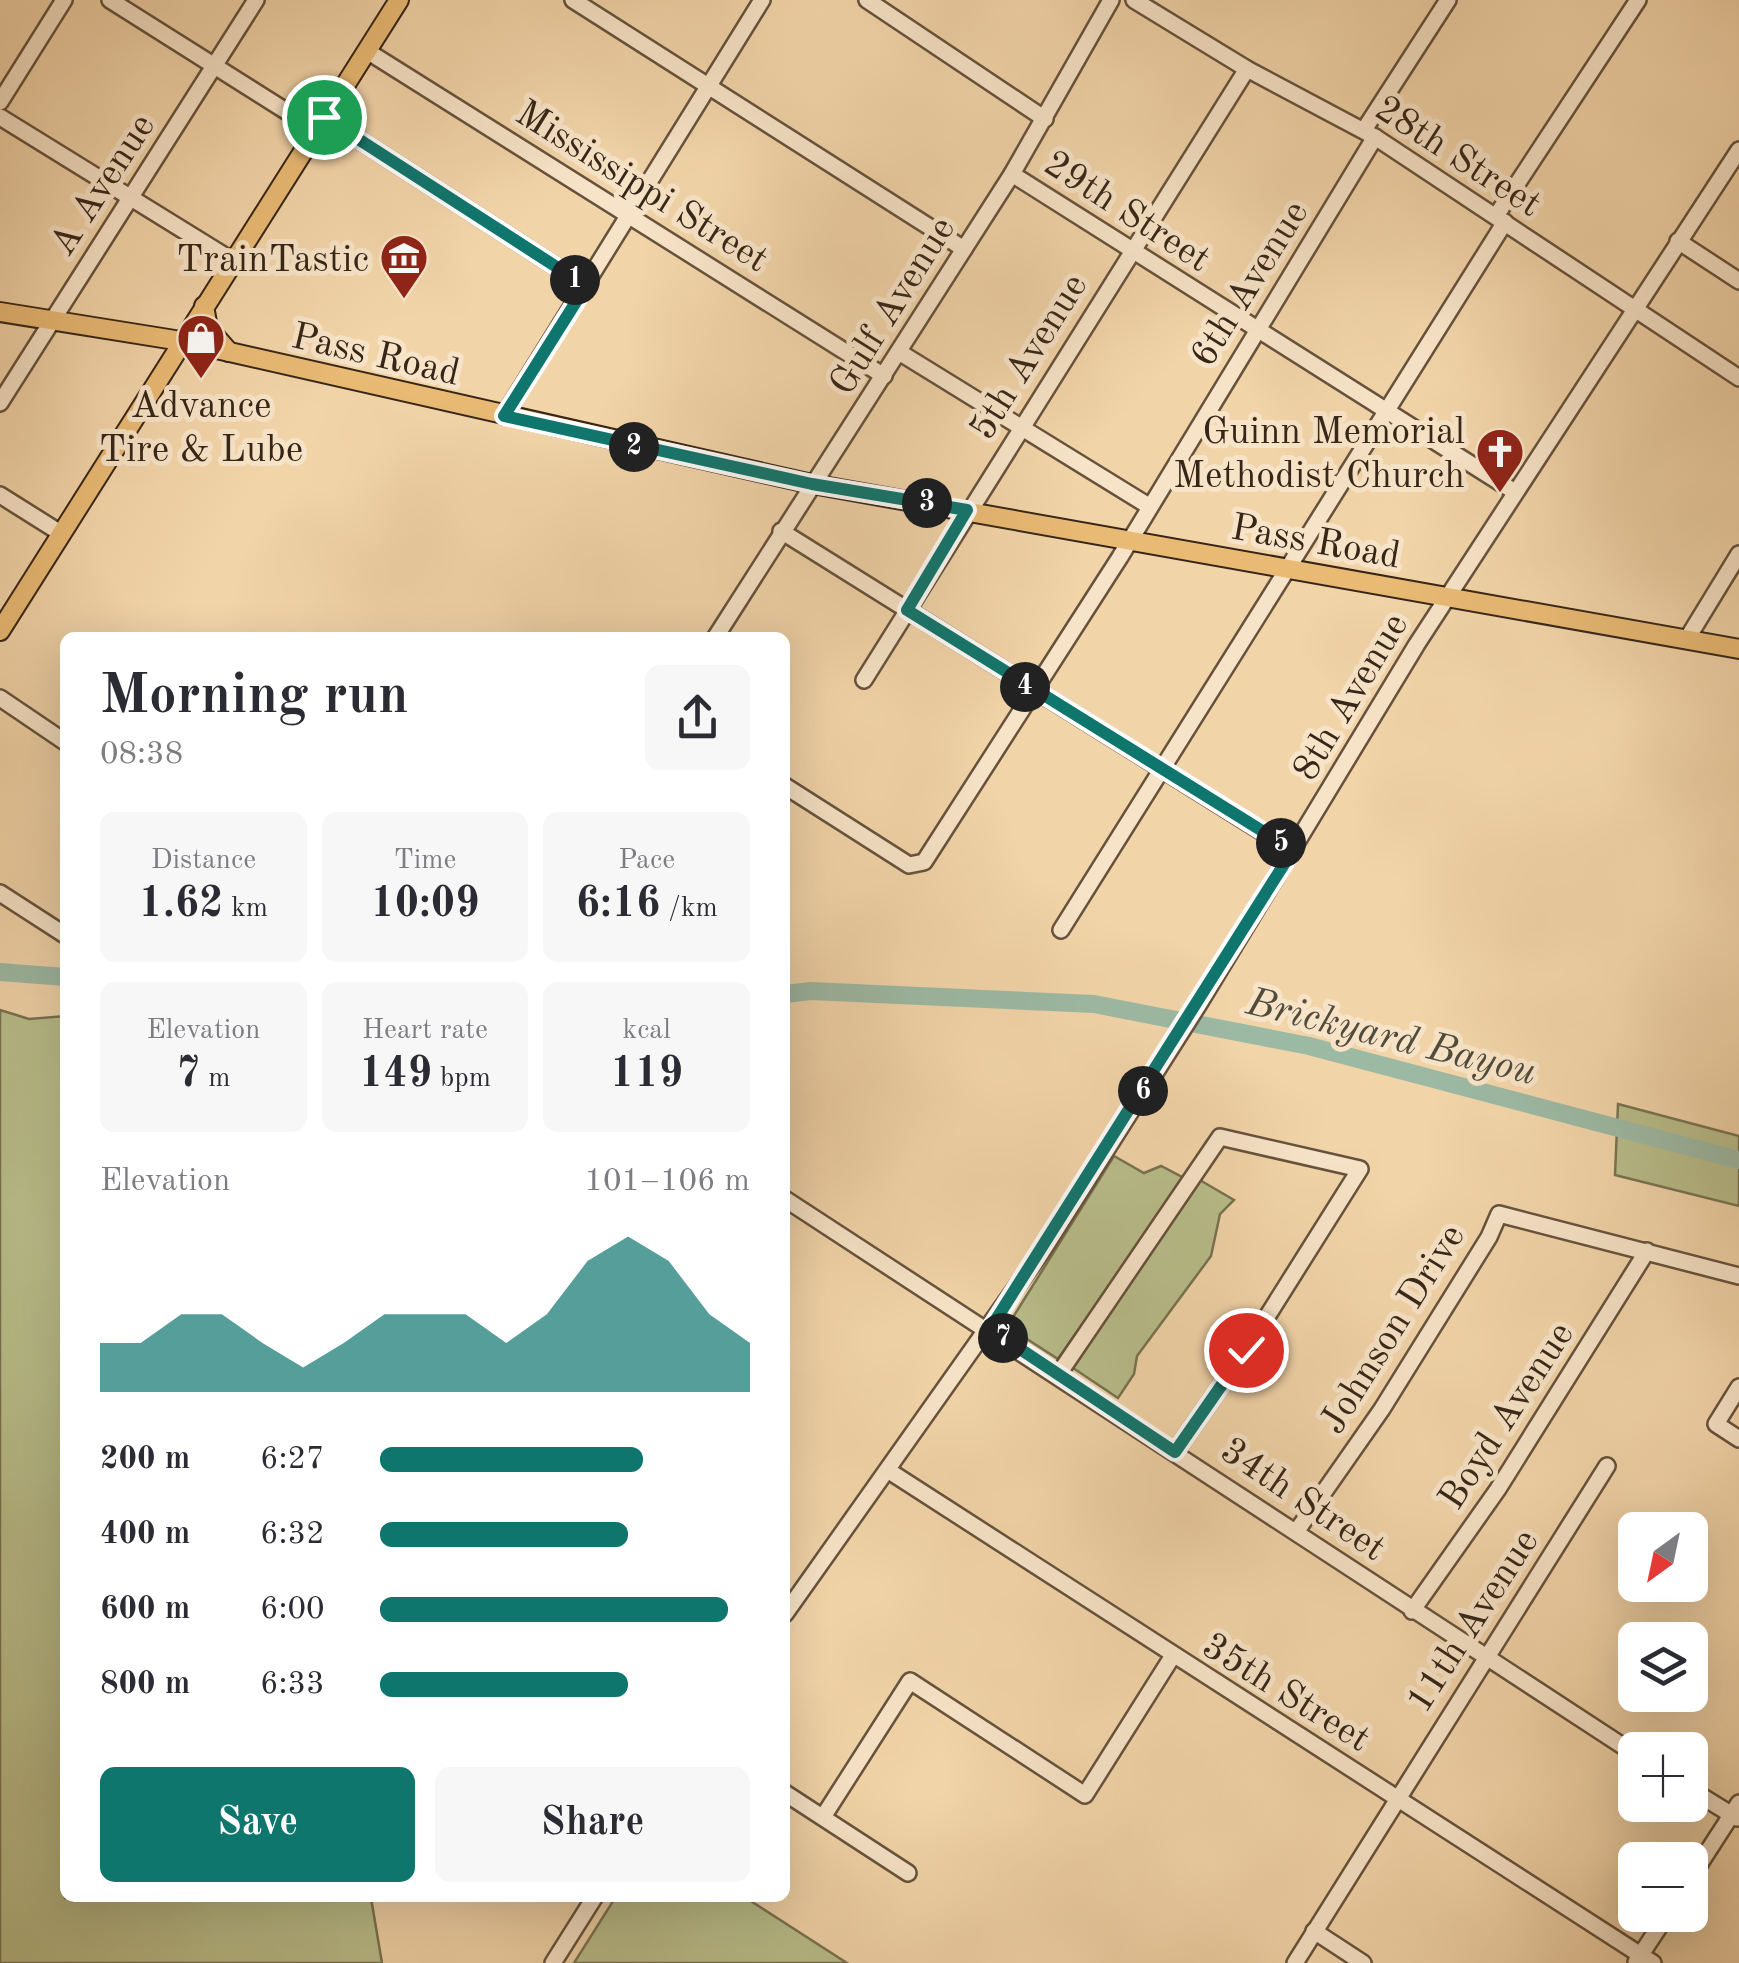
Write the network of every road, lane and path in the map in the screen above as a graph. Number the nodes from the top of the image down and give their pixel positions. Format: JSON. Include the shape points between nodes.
{"nodes":[{"id":1,"x":64,"y":0,"type":"edge"},
{"id":2,"x":110,"y":0,"type":"edge"},
{"id":3,"x":256,"y":0,"type":"edge"},
{"id":4,"x":399,"y":0,"type":"edge"},
{"id":5,"x":573,"y":0,"type":"edge"},
{"id":6,"x":762,"y":0,"type":"edge"},
{"id":7,"x":866,"y":0,"type":"edge"},
{"id":8,"x":1112,"y":0,"type":"edge"},
{"id":9,"x":1134,"y":0,"type":"edge"},
{"id":10,"x":1448,"y":0,"type":"edge"},
{"id":11,"x":1638,"y":0,"type":"edge"},
{"id":12,"x":367,"y":50,"type":"junction"},
{"id":13,"x":215,"y":67,"type":"junction"},
{"id":14,"x":1246,"y":69,"type":"junction"},
{"id":15,"x":709,"y":84,"type":"junction"},
{"id":16,"x":0,"y":102,"type":"edge"},
{"id":17,"x":0,"y":117,"type":"edge"},
{"id":18,"x":1045,"y":119,"type":"junction"},
{"id":19,"x":320,"y":124,"type":"junction"},
{"id":20,"x":1370,"y":134,"type":"junction"},
{"id":21,"x":1739,"y":150,"type":"edge"},
{"id":22,"x":1012,"y":174,"type":"junction"},
{"id":23,"x":131,"y":199,"type":"junction"},
{"id":24,"x":631,"y":215,"type":"junction"},
{"id":25,"x":1500,"y":219,"type":"junction"},
{"id":26,"x":1678,"y":242,"type":"junction"},
{"id":27,"x":964,"y":249,"type":"junction"},
{"id":28,"x":1131,"y":252,"type":"junction"},
{"id":29,"x":232,"y":261,"type":"junction"},
{"id":30,"x":1739,"y":281,"type":"edge"},
{"id":31,"x":586,"y":286,"type":"junction"},
{"id":32,"x":204,"y":306,"type":"junction"},
{"id":33,"x":1633,"y":308,"type":"junction"},
{"id":34,"x":0,"y":312,"type":"edge"},
{"id":35,"x":53,"y":320,"type":"junction"},
{"id":36,"x":1257,"y":331,"type":"junction"},
{"id":37,"x":180,"y":341,"type":"junction"},
{"id":38,"x":229,"y":352,"type":"junction"},
{"id":39,"x":898,"y":352,"type":"junction"},
{"id":40,"x":884,"y":376,"type":"junction"},
{"id":41,"x":1739,"y":378,"type":"edge"},
{"id":42,"x":0,"y":403,"type":"edge"},
{"id":43,"x":1386,"y":413,"type":"junction"},
{"id":44,"x":504,"y":416,"type":"junction"},
{"id":45,"x":1020,"y":429,"type":"junction"},
{"id":46,"x":812,"y":484,"type":"junction"},
{"id":47,"x":1514,"y":492,"type":"junction"},
{"id":48,"x":0,"y":495,"type":"edge"},
{"id":49,"x":1147,"y":505,"type":"junction"},
{"id":50,"x":967,"y":510,"type":"junction"},
{"id":51,"x":781,"y":531,"type":"junction"},
{"id":52,"x":62,"y":534,"type":"junction"},
{"id":53,"x":1129,"y":540,"type":"junction"},
{"id":54,"x":1739,"y":554,"type":"edge"},
{"id":55,"x":1288,"y":568,"type":"junction"},
{"id":56,"x":1448,"y":596,"type":"junction"},
{"id":57,"x":907,"y":610,"type":"junction"},
{"id":58,"x":0,"y":631,"type":"edge"},
{"id":59,"x":719,"y":632,"type":"edge"},
{"id":60,"x":1687,"y":638,"type":"junction"},
{"id":61,"x":1739,"y":648,"type":"edge"},
{"id":62,"x":864,"y":680,"type":"dead end"},
{"id":63,"x":1034,"y":692,"type":"junction"},
{"id":64,"x":0,"y":698,"type":"edge"},
{"id":65,"x":60,"y":739,"type":"edge"},
{"id":66,"x":1162,"y":770,"type":"junction"},
{"id":67,"x":790,"y":789,"type":"edge"},
{"id":68,"x":1293,"y":850,"type":"junction"},
{"id":69,"x":0,"y":893,"type":"edge"},
{"id":70,"x":1061,"y":930,"type":"dead end"},
{"id":71,"x":60,"y":933,"type":"edge"},
{"id":72,"x":790,"y":1202,"type":"edge"},
{"id":73,"x":1648,"y":1251,"type":"junction"},
{"id":74,"x":1739,"y":1276,"type":"edge"},
{"id":75,"x":990,"y":1329,"type":"junction"},
{"id":76,"x":1058,"y":1375,"type":"junction"},
{"id":77,"x":1739,"y":1387,"type":"edge"},
{"id":78,"x":1739,"y":1439,"type":"edge"},
{"id":79,"x":1175,"y":1452,"type":"junction"},
{"id":80,"x":1607,"y":1466,"type":"dead end"},
{"id":81,"x":889,"y":1471,"type":"junction"},
{"id":82,"x":1296,"y":1532,"type":"junction"},
{"id":83,"x":790,"y":1607,"type":"edge"},
{"id":84,"x":1412,"y":1611,"type":"junction"},
{"id":85,"x":1172,"y":1656,"type":"junction"},
{"id":86,"x":1485,"y":1660,"type":"junction"},
{"id":87,"x":1618,"y":1743,"type":"edge"},
{"id":88,"x":790,"y":1796,"type":"edge"},
{"id":89,"x":1708,"y":1797,"type":"edge"},
{"id":90,"x":1395,"y":1798,"type":"junction"},
{"id":91,"x":1736,"y":1812,"type":"edge"},
{"id":92,"x":823,"y":1818,"type":"junction"},
{"id":93,"x":1708,"y":1853,"type":"edge"},
{"id":94,"x":908,"y":1873,"type":"dead end"},
{"id":95,"x":592,"y":1902,"type":"edge"},
{"id":96,"x":1314,"y":1931,"type":"junction"},
{"id":97,"x":1658,"y":1932,"type":"edge"},
{"id":98,"x":1643,"y":1960,"type":"edge"},
{"id":99,"x":554,"y":1963,"type":"edge"},
{"id":100,"x":1295,"y":1963,"type":"edge"},
{"id":101,"x":1362,"y":1963,"type":"edge"}],
"edges":[{"from":1,"to":16,"type":"street"},
{"from":2,"to":13,"type":"street"},
{"from":3,"to":13,"type":"street","name":"A Avenue"},
{"from":4,"to":12,"type":"main road"},
{"from":5,"to":15,"type":"street"},
{"from":6,"to":15,"type":"street"},
{"from":7,"to":18,"type":"street"},
{"from":8,"to":18,"type":"street","name":"Gulf Avenue"},
{"from":9,"to":14,"type":"street","name":"28th Street"},
{"from":10,"to":20,"type":"street"},
{"from":11,"to":25,"type":"street"},
{"from":12,"to":19,"type":"main road"},
{"from":12,"to":24,"type":"street","name":"Mississippi Street"},
{"from":13,"to":19,"type":"street"},
{"from":13,"to":23,"type":"street","name":"A Avenue"},
{"from":14,"to":20,"type":"street","name":"28th Street"},
{"from":14,"to":28,"type":"street","name":"5th Avenue"},
{"from":15,"to":24,"type":"street"},
{"from":15,"to":27,"type":"street"},
{"from":17,"to":23,"type":"street"},
{"from":18,"to":22,"type":"street","name":"Gulf Avenue"},
{"from":19,"to":29,"type":"main road"},
{"from":19,"to":31,"type":"street"},
{"from":20,"to":25,"type":"street","name":"28th Street"},
{"from":20,"to":36,"type":"street","name":"6th Avenue"},
{"from":21,"to":26,"type":"street","name":"8th Avenue"},
{"from":22,"to":27,"type":"street","name":"Gulf Avenue"},
{"from":22,"to":28,"type":"street","name":"29th Street"},
{"from":23,"to":29,"type":"street"},
{"from":23,"to":35,"type":"street","name":"A Avenue"},
{"from":24,"to":31,"type":"street"},
{"from":24,"to":40,"type":"street","name":"Mississippi Street"},
{"from":25,"to":33,"type":"street","name":"28th Street"},
{"from":25,"to":43,"type":"street"},
{"from":26,"to":30,"type":"street"},
{"from":26,"to":33,"type":"street","name":"8th Avenue"},
{"from":27,"to":39,"type":"street","name":"Gulf Avenue"},
{"from":28,"to":36,"type":"street","name":"29th Street"},
{"from":28,"to":45,"type":"street","name":"5th Avenue"},
{"from":29,"to":32,"type":"main road"},
{"from":31,"to":44,"type":"street"},
{"from":32,"to":37,"type":"main road"},
{"from":32,"to":38,"type":"main road","via":[[208,328]]},
{"from":33,"to":41,"type":"street","name":"28th Street"},
{"from":33,"to":47,"type":"street","name":"8th Avenue"},
{"from":34,"to":35,"type":"main road","name":"Pass Road"},
{"from":35,"to":37,"type":"main road","name":"Pass Road"},
{"from":35,"to":42,"type":"street","name":"A Avenue"},
{"from":36,"to":43,"type":"street","name":"29th Street"},
{"from":36,"to":49,"type":"street","name":"6th Avenue"},
{"from":37,"to":38,"type":"main road","name":"Pass Road"},
{"from":37,"to":52,"type":"main road"},
{"from":38,"to":44,"type":"main road","name":"Pass Road"},
{"from":39,"to":40,"type":"street","name":"Gulf Avenue"},
{"from":39,"to":45,"type":"street"},
{"from":40,"to":46,"type":"street","name":"Gulf Avenue"},
{"from":43,"to":47,"type":"street","name":"29th Street"},
{"from":43,"to":55,"type":"street"},
{"from":44,"to":46,"type":"main road","name":"Pass Road"},
{"from":45,"to":49,"type":"street"},
{"from":45,"to":50,"type":"street","name":"5th Avenue"},
{"from":46,"to":50,"type":"main road","name":"Pass Road"},
{"from":46,"to":51,"type":"street","name":"Gulf Avenue"},
{"from":47,"to":56,"type":"street","name":"8th Avenue"},
{"from":48,"to":52,"type":"street"},
{"from":49,"to":53,"type":"street","name":"6th Avenue"},
{"from":50,"to":53,"type":"main road","name":"Pass Road"},
{"from":50,"to":57,"type":"street","name":"5th Avenue"},
{"from":51,"to":57,"type":"street"},
{"from":51,"to":59,"type":"street","name":"Gulf Avenue"},
{"from":52,"to":58,"type":"main road"},
{"from":53,"to":55,"type":"main road","name":"Pass Road"},
{"from":53,"to":63,"type":"street","name":"6th Avenue"},
{"from":54,"to":60,"type":"street"},
{"from":55,"to":56,"type":"main road","name":"Pass Road"},
{"from":55,"to":66,"type":"street"},
{"from":56,"to":60,"type":"main road","name":"Pass Road"},
{"from":56,"to":68,"type":"street","name":"8th Avenue"},
{"from":57,"to":62,"type":"street","name":"5th Avenue"},
{"from":57,"to":63,"type":"street"},
{"from":60,"to":61,"type":"main road","name":"Pass Road"},
{"from":63,"to":66,"type":"street"},
{"from":63,"to":67,"type":"street","name":"6th Avenue","via":[[918,867]]},
{"from":64,"to":65,"type":"street"},
{"from":66,"to":68,"type":"street"},
{"from":66,"to":70,"type":"street"},
{"from":68,"to":75,"type":"street","name":"8th Avenue"},
{"from":69,"to":71,"type":"street"},
{"from":72,"to":75,"type":"street","name":"34th Street"},
{"from":73,"to":74,"type":"street","name":"Johnson Drive"},
{"from":73,"to":82,"type":"street","name":"Johnson Drive","via":[[1499,1214],[1382,1409]]},
{"from":73,"to":84,"type":"street","name":"Boyd Avenue","via":[[1498,1490]]},
{"from":75,"to":76,"type":"street","name":"34th Street"},
{"from":75,"to":81,"type":"street","name":"8th Avenue"},
{"from":76,"to":79,"type":"street","name":"34th Street"},
{"from":76,"to":79,"type":"street","via":[[1220,1137],[1360,1169]]},
{"from":77,"to":78,"type":"street","via":[[1716,1424]]},
{"from":79,"to":82,"type":"street","name":"34th Street"},
{"from":80,"to":86,"type":"street","name":"11th Avenue"},
{"from":81,"to":83,"type":"street","name":"8th Avenue"},
{"from":81,"to":85,"type":"street","name":"35th Street"},
{"from":82,"to":84,"type":"street","name":"34th Street"},
{"from":84,"to":86,"type":"street","name":"34th Street"},
{"from":85,"to":90,"type":"street","name":"35th Street"},
{"from":85,"to":92,"type":"street","via":[[1085,1795],[910,1682]]},
{"from":86,"to":87,"type":"street","name":"34th Street"},
{"from":86,"to":90,"type":"street","name":"11th Avenue"},
{"from":88,"to":92,"type":"street"},
{"from":89,"to":91,"type":"street"},
{"from":90,"to":96,"type":"street","name":"11th Avenue"},
{"from":90,"to":98,"type":"street","name":"35th Street"},
{"from":91,"to":93,"type":"street"},
{"from":92,"to":94,"type":"street"},
{"from":95,"to":99,"type":"street"},
{"from":96,"to":100,"type":"street","name":"11th Avenue"},
{"from":96,"to":101,"type":"street"},
{"from":97,"to":98,"type":"street"}]}
